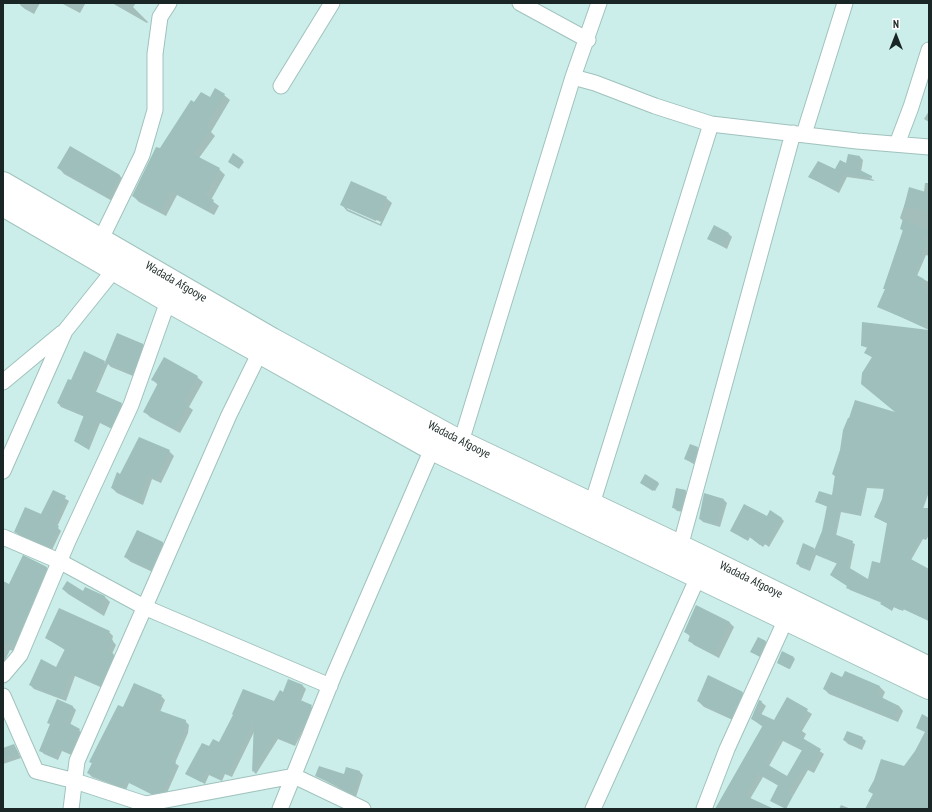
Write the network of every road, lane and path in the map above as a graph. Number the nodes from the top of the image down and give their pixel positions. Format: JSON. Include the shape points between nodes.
{"nodes":[{"id":1,"x":169,"y":3,"type":"edge"},
{"id":2,"x":332,"y":3,"type":"edge"},
{"id":3,"x":520,"y":3,"type":"edge"},
{"id":4,"x":599,"y":3,"type":"edge"},
{"id":5,"x":845,"y":3,"type":"edge"},
{"id":6,"x":588,"y":40,"type":"junction"},
{"id":7,"x":929,"y":50,"type":"edge"},
{"id":8,"x":573,"y":77,"type":"junction"},
{"id":9,"x":282,"y":86,"type":"dead end"},
{"id":10,"x":711,"y":124,"type":"junction"},
{"id":11,"x":799,"y":134,"type":"junction"},
{"id":12,"x":897,"y":144,"type":"junction"},
{"id":13,"x":929,"y":147,"type":"edge"},
{"id":14,"x":3,"y":184,"type":"edge"},
{"id":15,"x":3,"y":205,"type":"edge"},
{"id":16,"x":101,"y":239,"type":"junction"},
{"id":17,"x":114,"y":270,"type":"junction"},
{"id":18,"x":168,"y":302,"type":"junction"},
{"id":19,"x":65,"y":331,"type":"junction"},
{"id":20,"x":260,"y":352,"type":"junction"},
{"id":21,"x":3,"y":382,"type":"edge"},
{"id":22,"x":461,"y":442,"type":"junction"},
{"id":23,"x":432,"y":449,"type":"junction"},
{"id":24,"x":3,"y":471,"type":"edge"},
{"id":25,"x":592,"y":504,"type":"junction"},
{"id":26,"x":3,"y":537,"type":"edge"},
{"id":27,"x":680,"y":547,"type":"junction"},
{"id":28,"x":59,"y":561,"type":"junction"},
{"id":29,"x":698,"y":577,"type":"junction"},
{"id":30,"x":144,"y":607,"type":"junction"},
{"id":31,"x":786,"y":619,"type":"junction"},
{"id":32,"x":929,"y":668,"type":"edge"},
{"id":33,"x":3,"y":675,"type":"edge"},
{"id":34,"x":330,"y":686,"type":"junction"},
{"id":35,"x":929,"y":688,"type":"edge"},
{"id":36,"x":3,"y":696,"type":"edge"},
{"id":37,"x":294,"y":776,"type":"junction"},
{"id":38,"x":75,"y":781,"type":"junction"},
{"id":39,"x":71,"y":809,"type":"edge"},
{"id":40,"x":280,"y":809,"type":"edge"},
{"id":41,"x":363,"y":809,"type":"edge"},
{"id":42,"x":593,"y":809,"type":"edge"},
{"id":43,"x":704,"y":809,"type":"edge"}],
"edges":[{"from":1,"to":16,"type":"street","via":[[160,17],[155,54],[153,118],[142,155]]},
{"from":2,"to":9,"type":"street"},
{"from":3,"to":6,"type":"street"},
{"from":4,"to":6,"type":"street"},
{"from":5,"to":11,"type":"street"},
{"from":6,"to":8,"type":"street"},
{"from":7,"to":12,"type":"street"},
{"from":8,"to":10,"type":"street"},
{"from":8,"to":22,"type":"street"},
{"from":10,"to":11,"type":"street"},
{"from":10,"to":25,"type":"street"},
{"from":11,"to":12,"type":"street"},
{"from":11,"to":27,"type":"street"},
{"from":12,"to":13,"type":"street"},
{"from":14,"to":16,"type":"highway","name":"Wadada Afgooye"},
{"from":15,"to":17,"type":"highway","name":"Wadada Afgooye"},
{"from":16,"to":22,"type":"highway","name":"Wadada Afgooye","via":[[272,339]]},
{"from":17,"to":18,"type":"highway","name":"Wadada Afgooye"},
{"from":17,"to":19,"type":"street"},
{"from":18,"to":20,"type":"highway","name":"Wadada Afgooye"},
{"from":18,"to":28,"type":"street","via":[[131,405]]},
{"from":19,"to":21,"type":"street"},
{"from":19,"to":24,"type":"street"},
{"from":20,"to":23,"type":"highway","name":"Wadada Afgooye"},
{"from":20,"to":30,"type":"street","via":[[229,414]]},
{"from":22,"to":25,"type":"highway","name":"Wadada Afgooye"},
{"from":23,"to":29,"type":"highway","name":"Wadada Afgooye"},
{"from":23,"to":34,"type":"street"},
{"from":25,"to":27,"type":"highway","name":"Wadada Afgooye"},
{"from":26,"to":28,"type":"street"},
{"from":27,"to":32,"type":"highway","name":"Wadada Afgooye"},
{"from":28,"to":30,"type":"street"},
{"from":28,"to":33,"type":"street","via":[[20,655]]},
{"from":29,"to":31,"type":"highway","name":"Wadada Afgooye"},
{"from":29,"to":42,"type":"street"},
{"from":30,"to":34,"type":"street"},
{"from":30,"to":38,"type":"street","via":[[77,761]]},
{"from":31,"to":35,"type":"highway","name":"Wadada Afgooye"},
{"from":31,"to":43,"type":"street","via":[[727,749]]},
{"from":34,"to":37,"type":"street"},
{"from":36,"to":38,"type":"street","via":[[36,771]]},
{"from":37,"to":38,"type":"street","via":[[145,804]]},
{"from":37,"to":40,"type":"street"},
{"from":37,"to":41,"type":"street"},
{"from":38,"to":39,"type":"street"}]}
